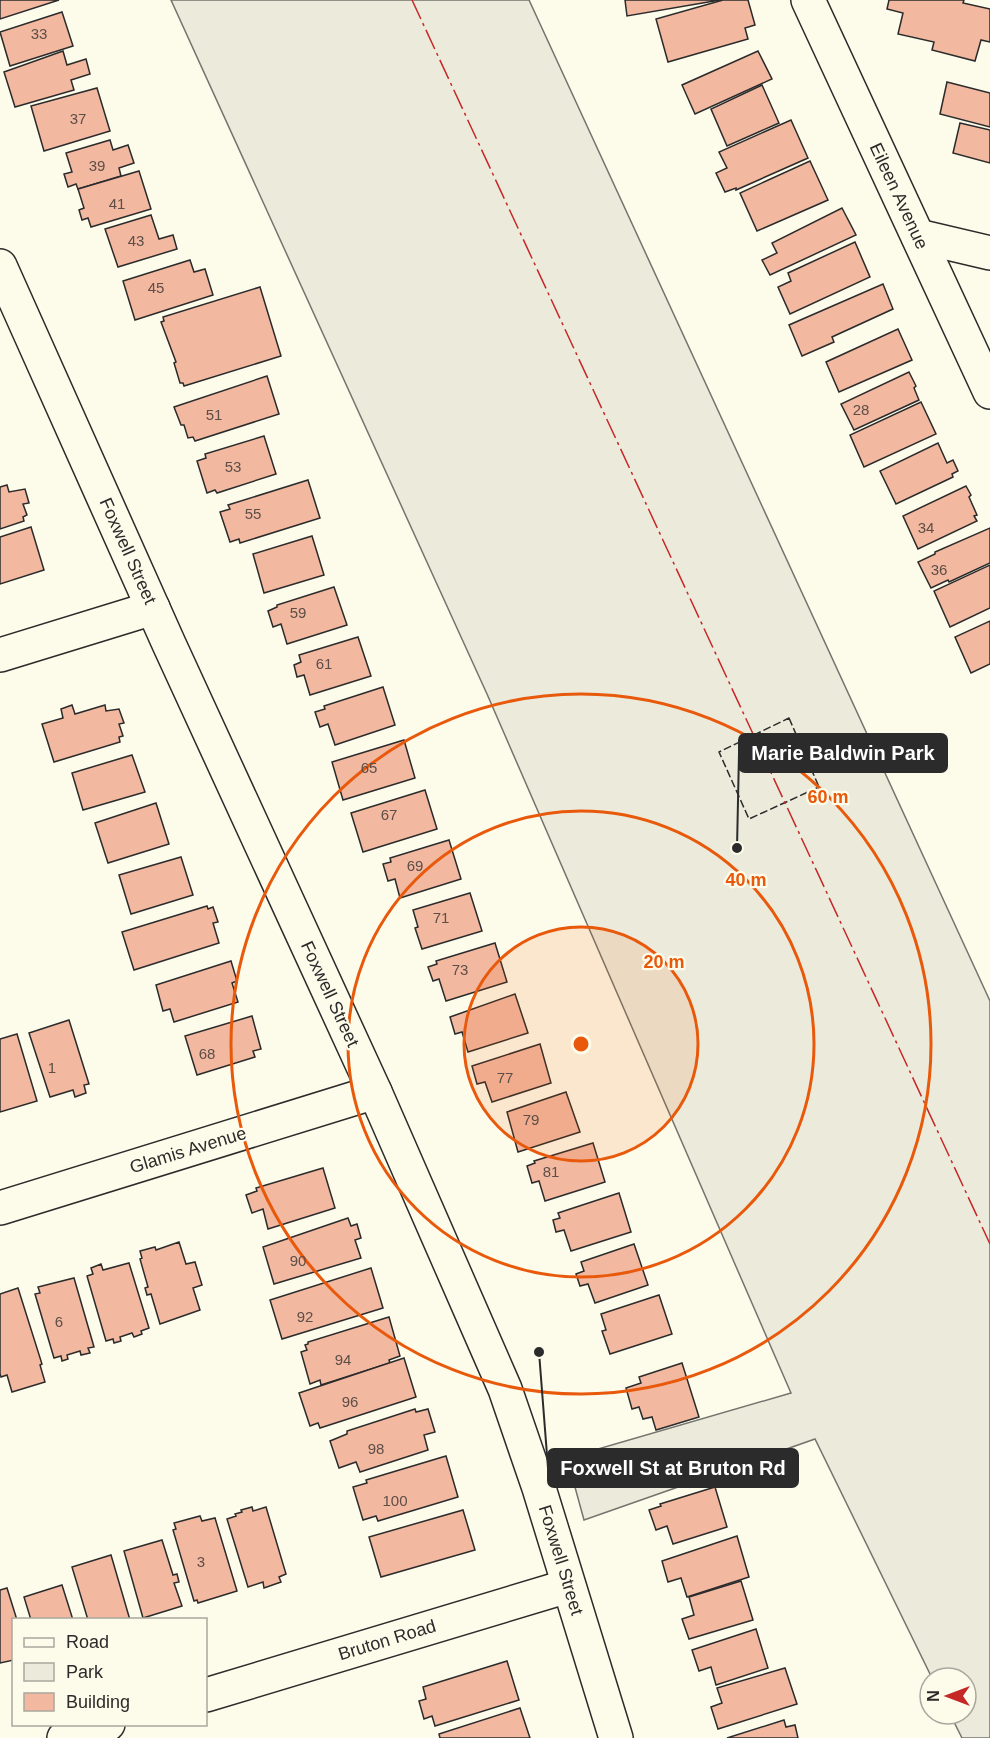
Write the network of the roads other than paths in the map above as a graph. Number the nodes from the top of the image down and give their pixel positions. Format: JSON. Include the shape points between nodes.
{"nodes":[{"id":1,"x":808,"y":0,"type":"edge"},
{"id":2,"x":918,"y":236,"type":"junction"},
{"id":3,"x":990,"y":253,"type":"edge"},
{"id":4,"x":0,"y":266,"type":"edge"},
{"id":5,"x":990,"y":392,"type":"edge"},
{"id":6,"x":153,"y":608,"type":"junction"},
{"id":7,"x":0,"y":655,"type":"edge"},
{"id":8,"x":375,"y":1092,"type":"junction"},
{"id":9,"x":0,"y":1208,"type":"edge"},
{"id":10,"x":568,"y":1586,"type":"junction"},
{"id":11,"x":207,"y":1695,"type":"edge"},
{"id":12,"x":105,"y":1726,"type":"edge"},
{"id":13,"x":64,"y":1738,"type":"edge"},
{"id":14,"x":616,"y":1738,"type":"edge"}],
"edges":[{"from":1,"to":2,"type":"street","name":"Eileen Avenue"},
{"from":2,"to":3,"type":"street"},
{"from":2,"to":5,"type":"street","name":"Eileen Avenue"},
{"from":4,"to":6,"type":"street","name":"Foxwell Street"},
{"from":6,"to":7,"type":"street"},
{"from":6,"to":8,"type":"street","name":"Foxwell Street"},
{"from":8,"to":9,"type":"street","name":"Glamis Avenue"},
{"from":8,"to":10,"type":"street","name":"Foxwell Street","via":[[505,1389]]},
{"from":10,"to":11,"type":"street","name":"Bruton Road"},
{"from":10,"to":14,"type":"street","name":"Foxwell Street"},
{"from":12,"to":13,"type":"street"}]}
